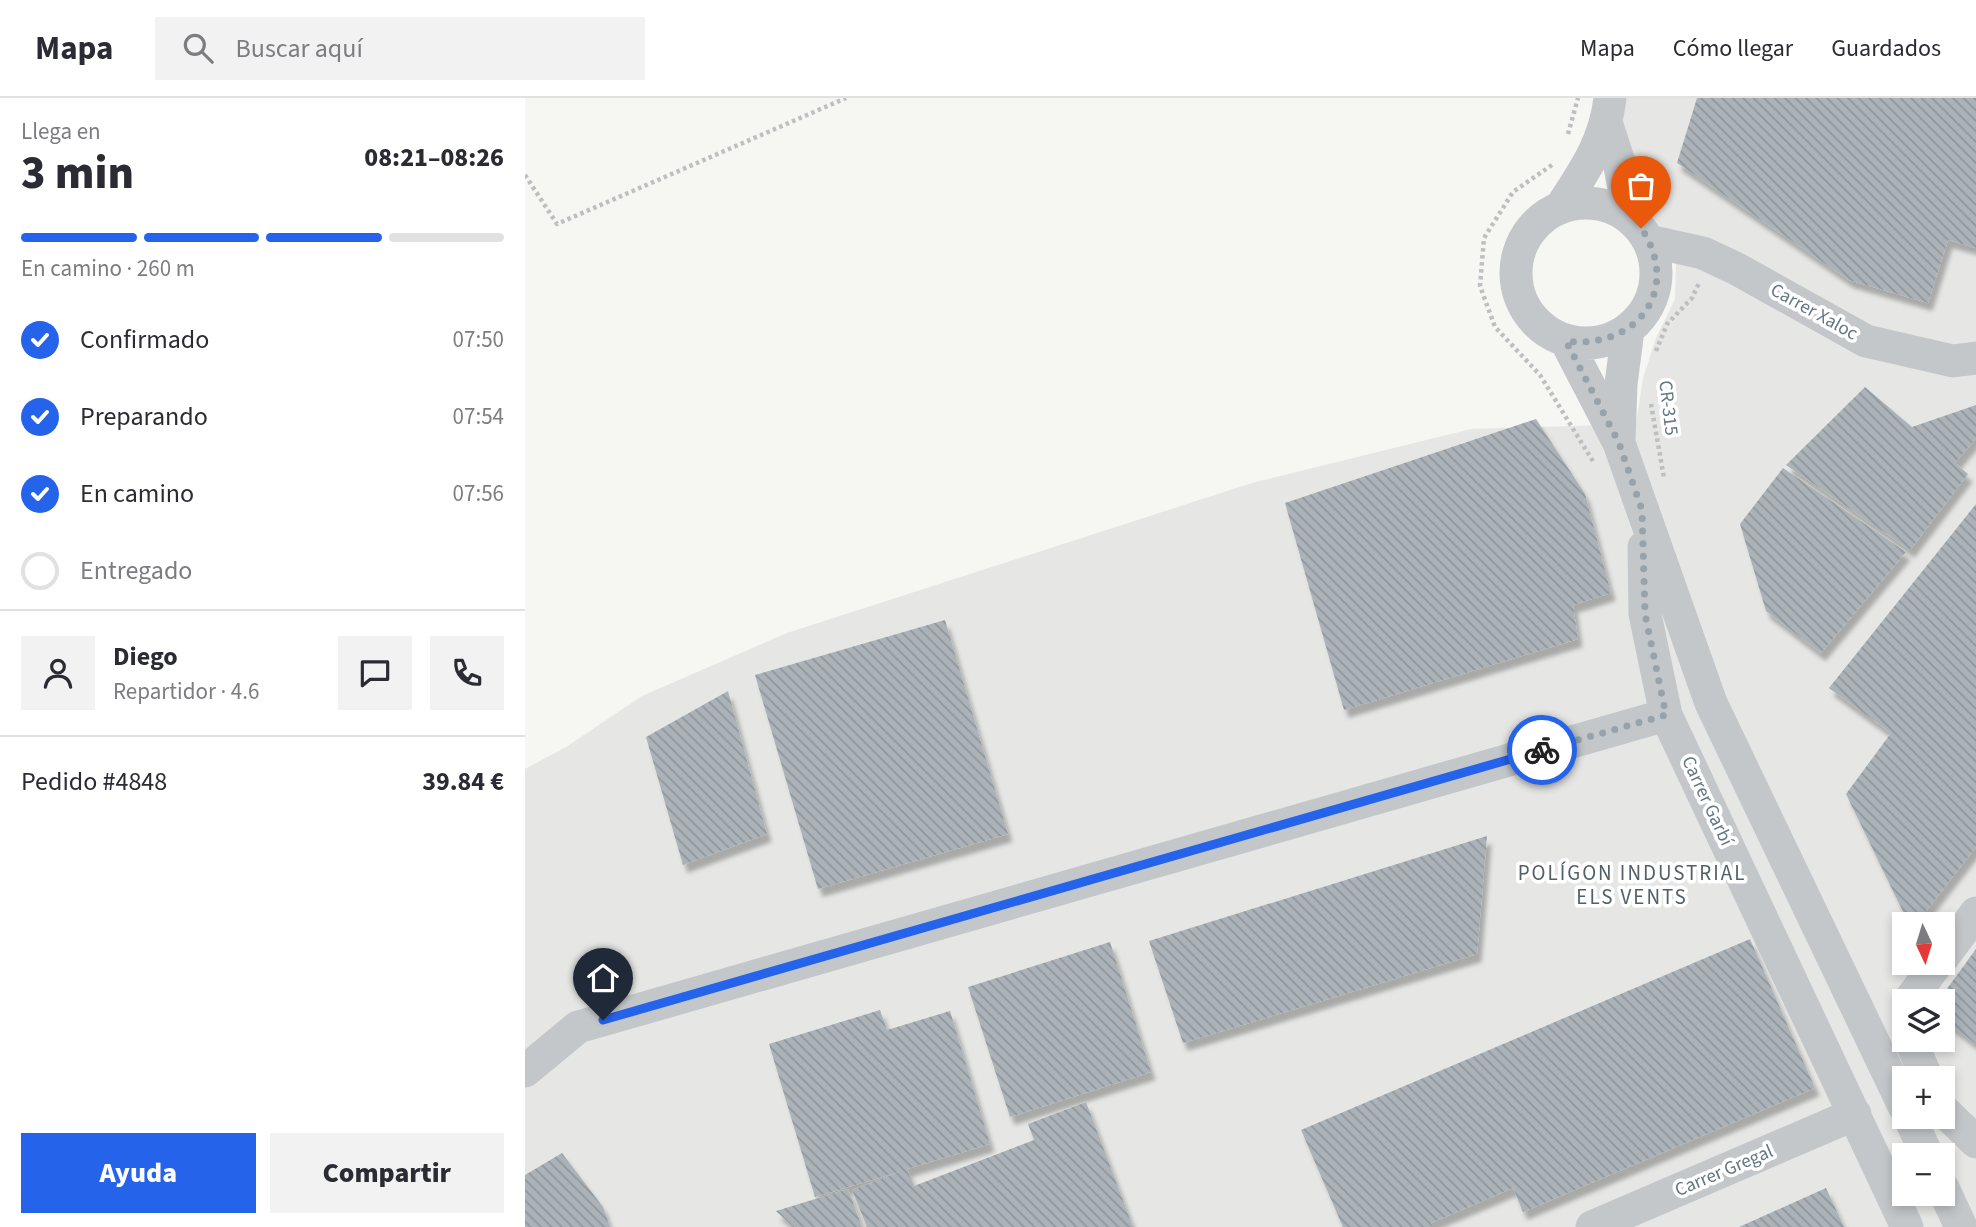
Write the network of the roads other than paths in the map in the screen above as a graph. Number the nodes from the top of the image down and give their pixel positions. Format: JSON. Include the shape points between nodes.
{"nodes":[{"id":1,"x":1609,"y":112,"type":"edge"},
{"id":2,"x":1561,"y":206,"type":"junction"},
{"id":3,"x":1640,"y":229,"type":"junction"},
{"id":4,"x":1737,"y":269,"type":"junction"},
{"id":5,"x":1655,"y":288,"type":"junction"},
{"id":6,"x":1628,"y":330,"type":"junction"},
{"id":7,"x":1566,"y":341,"type":"junction"},
{"id":8,"x":1976,"y":358,"type":"edge"},
{"id":9,"x":1619,"y":443,"type":"junction"},
{"id":10,"x":1642,"y":509,"type":"junction"},
{"id":11,"x":1666,"y":715,"type":"junction"},
{"id":12,"x":1976,"y":913,"type":"edge"},
{"id":13,"x":1955,"y":941,"type":"edge"},
{"id":14,"x":1892,"y":1022,"type":"edge"},
{"id":15,"x":1868,"y":1030,"type":"junction"},
{"id":16,"x":525,"y":1071,"type":"edge"},
{"id":17,"x":1892,"y":1081,"type":"edge"},
{"id":18,"x":1855,"y":1114,"type":"junction"},
{"id":19,"x":1955,"y":1122,"type":"edge"},
{"id":20,"x":1976,"y":1142,"type":"edge"},
{"id":21,"x":1951,"y":1206,"type":"edge"},
{"id":22,"x":1592,"y":1227,"type":"edge"},
{"id":23,"x":1907,"y":1227,"type":"edge"},
{"id":24,"x":1961,"y":1227,"type":"edge"}],
"edges":[{"from":1,"to":2,"type":"street","via":[[1589,163]]},
{"from":1,"to":3,"type":"street"},
{"from":2,"to":3,"type":"street","via":[[1585,202],[1609,206]]},
{"from":2,"to":7,"type":"street","via":[[1527,234],[1517,253],[1514,275],[1530,317],[1546,332]]},
{"from":3,"to":4,"type":"street","name":"Carrer Xaloc"},
{"from":3,"to":5,"type":"street","via":[[1656,263]]},
{"from":4,"to":5,"type":"street","via":[[1689,274]]},
{"from":4,"to":8,"type":"street","name":"Carrer Xaloc","via":[[1866,341],[1953,361]]},
{"from":5,"to":6,"type":"street","via":[[1650,304]]},
{"from":6,"to":7,"type":"street","via":[[1587,344]]},
{"from":6,"to":9,"type":"street"},
{"from":7,"to":9,"type":"street"},
{"from":9,"to":10,"type":"street"},
{"from":10,"to":11,"type":"street","name":"Carrer Garbí","via":[[1645,614]]},
{"from":10,"to":15,"type":"street","via":[[1711,704]]},
{"from":11,"to":16,"type":"street","via":[[578,1027]]},
{"from":11,"to":18,"type":"street","name":"Carrer Garbí"},
{"from":12,"to":13,"type":"street"},
{"from":14,"to":15,"type":"street"},
{"from":15,"to":17,"type":"street"},
{"from":18,"to":22,"type":"street","name":"Carrer Gregal"},
{"from":18,"to":23,"type":"street","name":"Carrer Garbí"},
{"from":19,"to":20,"type":"street"},
{"from":21,"to":24,"type":"street"}]}
